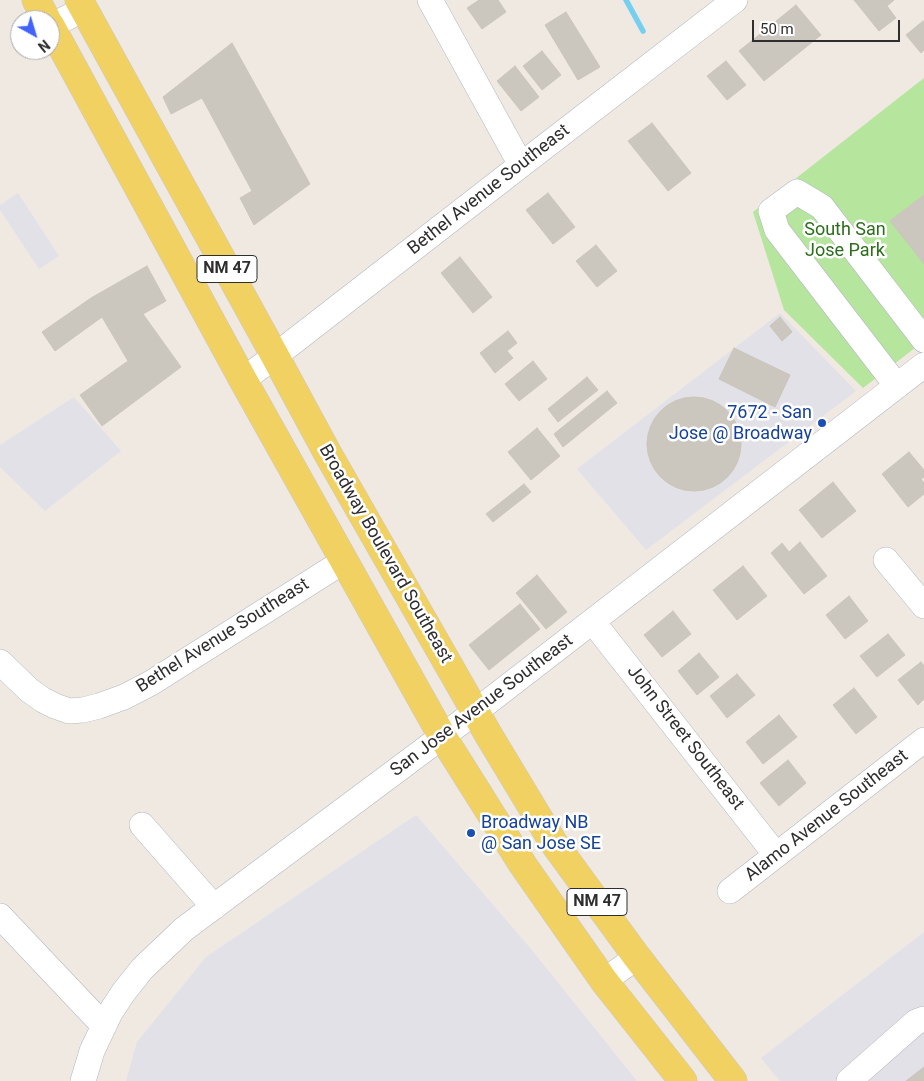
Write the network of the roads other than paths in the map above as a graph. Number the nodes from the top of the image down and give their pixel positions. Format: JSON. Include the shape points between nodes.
{"nodes":[{"id":1,"x":430,"y":0,"type":"edge"},
{"id":2,"x":735,"y":0,"type":"edge"},
{"id":3,"x":81,"y":4,"type":"edge"},
{"id":4,"x":60,"y":18,"type":"edge"},
{"id":5,"x":60,"y":43,"type":"edge"},
{"id":6,"x":521,"y":165,"type":"junction"},
{"id":7,"x":924,"y":340,"type":"edge"},
{"id":8,"x":276,"y":356,"type":"junction"},
{"id":9,"x":924,"y":365,"type":"edge"},
{"id":10,"x":243,"y":380,"type":"junction"},
{"id":11,"x":896,"y":386,"type":"junction"},
{"id":12,"x":886,"y":560,"type":"dead end"},
{"id":13,"x":344,"y":561,"type":"junction"},
{"id":14,"x":924,"y":606,"type":"edge"},
{"id":15,"x":593,"y":622,"type":"junction"},
{"id":16,"x":0,"y":662,"type":"edge"},
{"id":17,"x":475,"y":712,"type":"junction"},
{"id":18,"x":442,"y":736,"type":"junction"},
{"id":19,"x":924,"y":740,"type":"edge"},
{"id":20,"x":142,"y":825,"type":"dead end"},
{"id":21,"x":776,"y":855,"type":"junction"},
{"id":22,"x":730,"y":891,"type":"dead end"},
{"id":23,"x":214,"y":907,"type":"junction"},
{"id":24,"x":0,"y":916,"type":"edge"},
{"id":25,"x":637,"y":957,"type":"junction"},
{"id":26,"x":604,"y":981,"type":"junction"},
{"id":27,"x":924,"y":1018,"type":"edge"},
{"id":28,"x":104,"y":1026,"type":"junction"},
{"id":29,"x":83,"y":1081,"type":"edge"},
{"id":30,"x":683,"y":1081,"type":"edge"},
{"id":31,"x":733,"y":1081,"type":"edge"},
{"id":32,"x":849,"y":1081,"type":"edge"}],
"edges":[{"from":1,"to":6,"type":"street"},
{"from":2,"to":6,"type":"street","name":"Bethel Avenue Southeast"},
{"from":3,"to":4,"type":"street"},
{"from":3,"to":8,"type":"main road","name":"Broadway Boulevard Southeast","number":"NM 47"},
{"from":5,"to":10,"type":"main road","number":"NM 47"},
{"from":6,"to":8,"type":"street","name":"Bethel Avenue Southeast"},
{"from":7,"to":11,"type":"street","via":[[822,207],[797,192],[771,211],[777,230]]},
{"from":8,"to":10,"type":"street","name":"Bethel Avenue Southeast"},
{"from":8,"to":17,"type":"main road","name":"Broadway Boulevard Southeast","number":"NM 47"},
{"from":9,"to":11,"type":"street","name":"San Jose Avenue Southeast"},
{"from":10,"to":13,"type":"main road","number":"NM 47"},
{"from":11,"to":15,"type":"street","name":"San Jose Avenue Southeast"},
{"from":12,"to":14,"type":"street"},
{"from":13,"to":16,"type":"street","name":"Bethel Avenue Southeast","via":[[151,683],[99,706],[83,710],[55,706],[29,690]]},
{"from":13,"to":18,"type":"main road","number":"NM 47"},
{"from":15,"to":17,"type":"street","name":"San Jose Avenue Southeast"},
{"from":15,"to":21,"type":"street","name":"John Street Southeast"},
{"from":17,"to":18,"type":"street","name":"San Jose Avenue Southeast"},
{"from":17,"to":25,"type":"main road","name":"Broadway Boulevard Southeast","number":"NM 47","via":[[553,842]]},
{"from":18,"to":23,"type":"street","name":"San Jose Avenue Southeast"},
{"from":18,"to":26,"type":"main road","number":"NM 47","via":[[523,865]]},
{"from":19,"to":21,"type":"street","name":"Alamo Avenue Southeast"},
{"from":20,"to":23,"type":"street"},
{"from":21,"to":22,"type":"street","name":"Alamo Avenue Southeast"},
{"from":23,"to":28,"type":"street","name":"San Jose Avenue Southeast","via":[[184,929],[142,969]]},
{"from":24,"to":28,"type":"street"},
{"from":25,"to":26,"type":"street"},
{"from":25,"to":31,"type":"main road","name":"Broadway Boulevard Southeast","number":"NM 47"},
{"from":26,"to":30,"type":"main road","number":"NM 47"},
{"from":27,"to":32,"type":"street"},
{"from":28,"to":29,"type":"street","name":"San Jose Avenue Southeast"}]}
